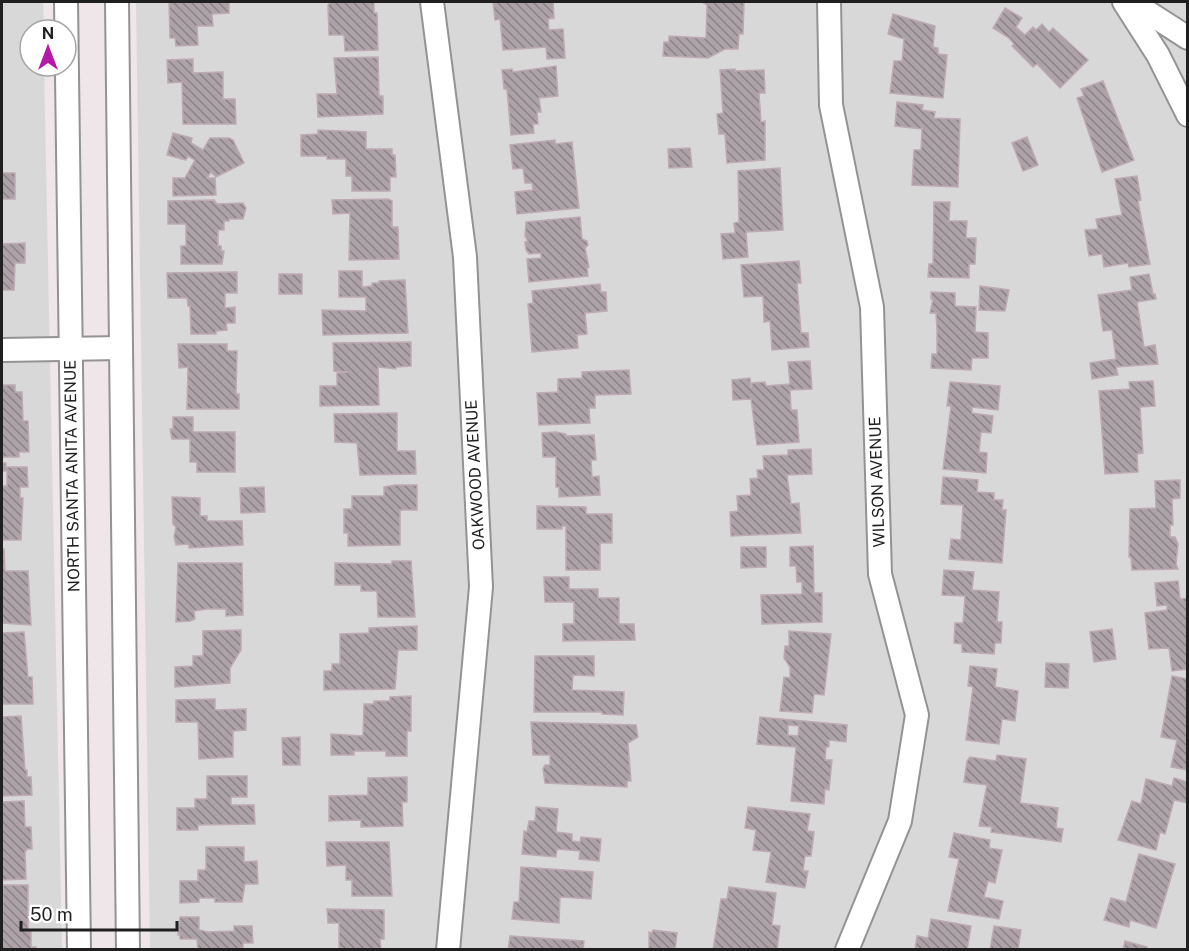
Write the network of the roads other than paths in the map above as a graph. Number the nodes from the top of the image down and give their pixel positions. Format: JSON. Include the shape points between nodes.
{"nodes":[{"id":1,"x":66,"y":2,"type":"edge"},
{"id":2,"x":117,"y":2,"type":"edge"},
{"id":3,"x":432,"y":2,"type":"edge"},
{"id":4,"x":829,"y":2,"type":"edge"},
{"id":5,"x":1124,"y":2,"type":"edge"},
{"id":6,"x":1132,"y":2,"type":"edge"},
{"id":7,"x":1188,"y":38,"type":"edge"},
{"id":8,"x":1188,"y":115,"type":"edge"},
{"id":9,"x":121,"y":348,"type":"junction"},
{"id":10,"x":70,"y":349,"type":"junction"},
{"id":11,"x":2,"y":350,"type":"edge"},
{"id":12,"x":79,"y":950,"type":"edge"},
{"id":13,"x":128,"y":950,"type":"edge"},
{"id":14,"x":447,"y":950,"type":"edge"},
{"id":15,"x":847,"y":950,"type":"edge"}],
"edges":[{"from":1,"to":10,"type":"street","name":"NORTH SANTA ANITA AVENUE"},
{"from":2,"to":9,"type":"street"},
{"from":3,"to":14,"type":"street","name":"OAKWOOD AVENUE","via":[[465,257],[481,587]]},
{"from":4,"to":15,"type":"street","name":"WILSON AVENUE","via":[[831,105],[872,307],[880,574],[917,715],[900,821]]},
{"from":5,"to":8,"type":"street","via":[[1158,55]]},
{"from":6,"to":7,"type":"street"},
{"from":9,"to":10,"type":"street"},
{"from":9,"to":13,"type":"street"},
{"from":10,"to":11,"type":"street"},
{"from":10,"to":12,"type":"street","name":"NORTH SANTA ANITA AVENUE"}]}
